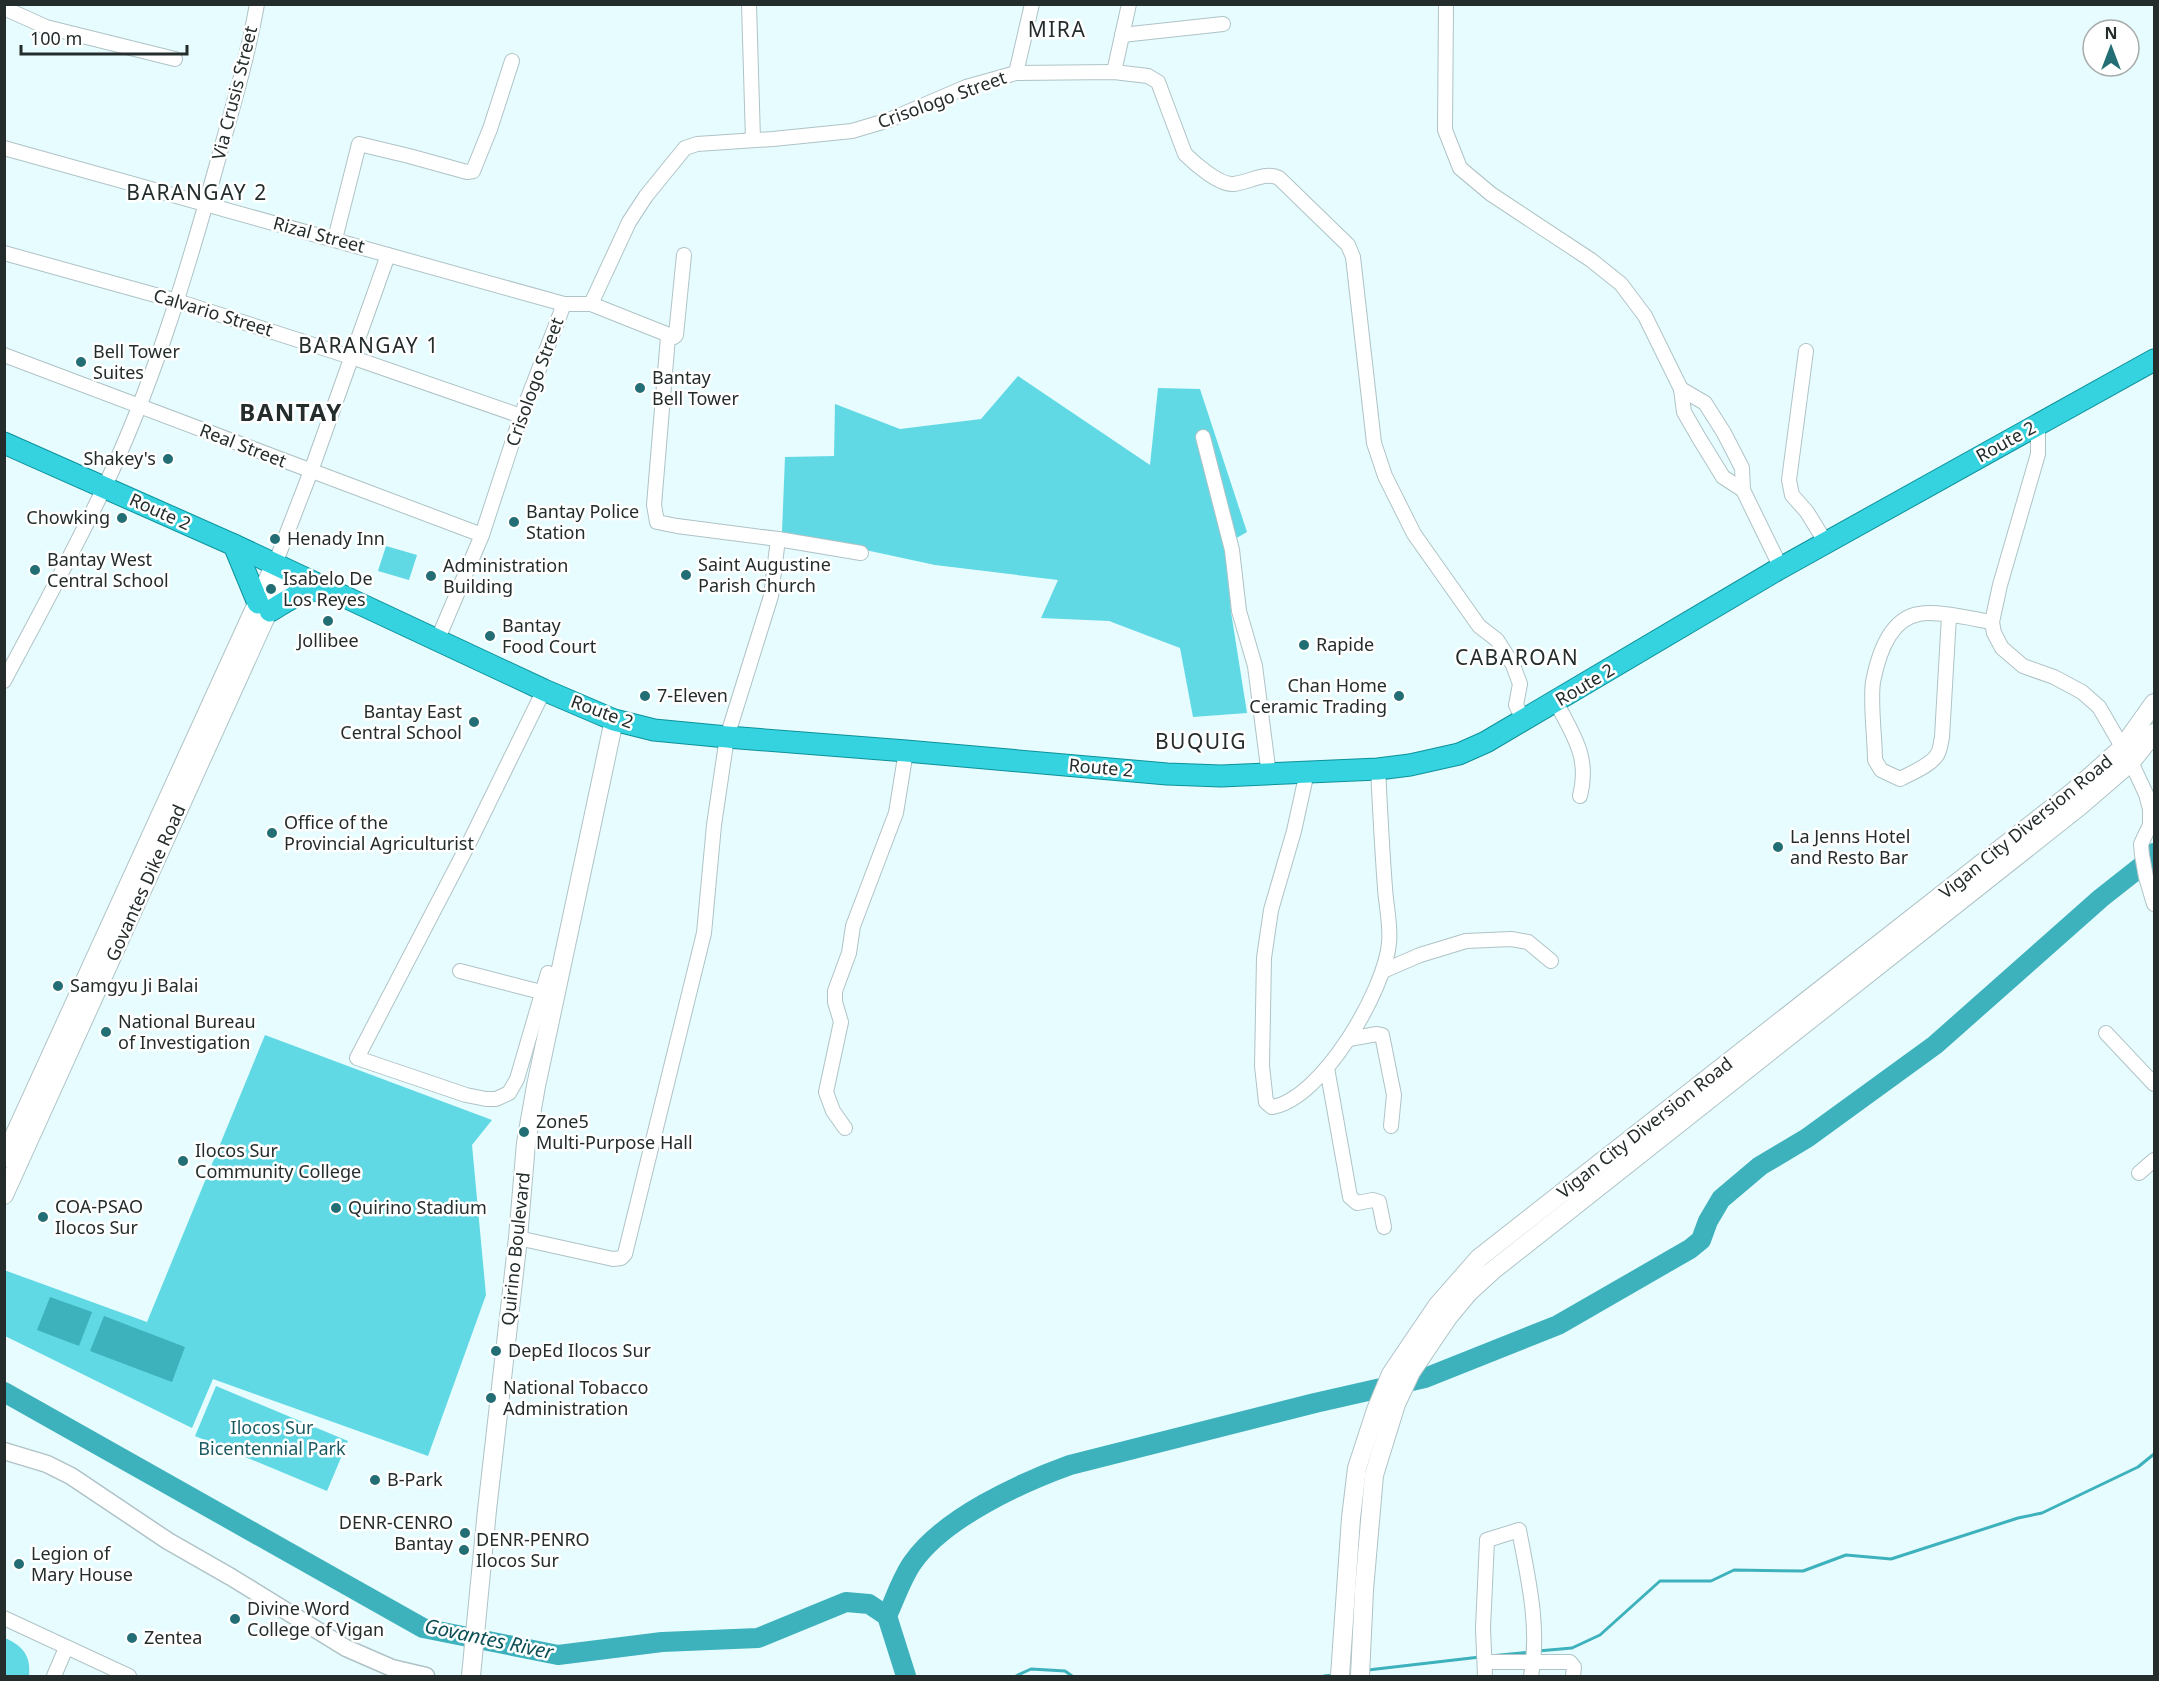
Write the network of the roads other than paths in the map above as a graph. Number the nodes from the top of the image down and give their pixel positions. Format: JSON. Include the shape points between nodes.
{"nodes":[{"id":1,"x":257,"y":4,"type":"edge"},
{"id":2,"x":750,"y":4,"type":"edge"},
{"id":3,"x":1032,"y":4,"type":"edge"},
{"id":4,"x":1129,"y":4,"type":"edge"},
{"id":5,"x":1446,"y":4,"type":"edge"},
{"id":6,"x":4,"y":8,"type":"edge"},
{"id":7,"x":1223,"y":24,"type":"dead end"},
{"id":8,"x":1122,"y":35,"type":"junction"},
{"id":9,"x":175,"y":59,"type":"dead end"},
{"id":10,"x":512,"y":61,"type":"dead end"},
{"id":11,"x":1114,"y":72,"type":"junction"},
{"id":12,"x":1016,"y":73,"type":"junction"},
{"id":13,"x":753,"y":140,"type":"junction"},
{"id":14,"x":4,"y":148,"type":"edge"},
{"id":15,"x":206,"y":204,"type":"junction"},
{"id":16,"x":335,"y":239,"type":"junction"},
{"id":17,"x":4,"y":254,"type":"edge"},
{"id":18,"x":388,"y":255,"type":"junction"},
{"id":19,"x":684,"y":255,"type":"dead end"},
{"id":20,"x":177,"y":301,"type":"junction"},
{"id":21,"x":564,"y":304,"type":"junction"},
{"id":22,"x":591,"y":304,"type":"junction"},
{"id":23,"x":670,"y":337,"type":"junction"},
{"id":24,"x":1806,"y":351,"type":"dead end"},
{"id":25,"x":4,"y":354,"type":"edge"},
{"id":26,"x":351,"y":357,"type":"junction"},
{"id":27,"x":2154,"y":360,"type":"edge"},
{"id":28,"x":1681,"y":389,"type":"junction"},
{"id":29,"x":139,"y":406,"type":"junction"},
{"id":30,"x":521,"y":416,"type":"junction"},
{"id":31,"x":2038,"y":424,"type":"junction"},
{"id":32,"x":1203,"y":437,"type":"dead end"},
{"id":33,"x":4,"y":443,"type":"edge"},
{"id":34,"x":310,"y":471,"type":"junction"},
{"id":35,"x":104,"y":487,"type":"junction"},
{"id":36,"x":1743,"y":490,"type":"junction"},
{"id":37,"x":483,"y":535,"type":"junction"},
{"id":38,"x":778,"y":539,"type":"junction"},
{"id":39,"x":1826,"y":543,"type":"junction"},
{"id":40,"x":234,"y":545,"type":"junction"},
{"id":41,"x":861,"y":553,"type":"dead end"},
{"id":42,"x":281,"y":567,"type":"junction"},
{"id":43,"x":1781,"y":568,"type":"junction"},
{"id":44,"x":332,"y":591,"type":"junction"},
{"id":45,"x":264,"y":607,"type":"junction"},
{"id":46,"x":1949,"y":616,"type":"junction"},
{"id":47,"x":1992,"y":622,"type":"junction"},
{"id":48,"x":437,"y":641,"type":"junction"},
{"id":49,"x":4,"y":681,"type":"edge"},
{"id":50,"x":544,"y":690,"type":"junction"},
{"id":51,"x":1556,"y":702,"type":"junction"},
{"id":52,"x":2154,"y":704,"type":"edge"},
{"id":53,"x":614,"y":720,"type":"junction"},
{"id":54,"x":1524,"y":721,"type":"junction"},
{"id":55,"x":2154,"y":733,"type":"edge"},
{"id":56,"x":727,"y":737,"type":"junction"},
{"id":57,"x":906,"y":751,"type":"junction"},
{"id":58,"x":2127,"y":755,"type":"junction"},
{"id":59,"x":1378,"y":769,"type":"junction"},
{"id":60,"x":1306,"y":772,"type":"junction"},
{"id":61,"x":1269,"y":775,"type":"junction"},
{"id":62,"x":1580,"y":796,"type":"dead end"},
{"id":63,"x":2154,"y":904,"type":"edge"},
{"id":64,"x":1551,"y":961,"type":"dead end"},
{"id":65,"x":460,"y":971,"type":"dead end"},
{"id":66,"x":1383,"y":971,"type":"junction"},
{"id":67,"x":548,"y":973,"type":"dead end"},
{"id":68,"x":541,"y":992,"type":"junction"},
{"id":69,"x":2106,"y":1033,"type":"dead end"},
{"id":70,"x":1349,"y":1039,"type":"junction"},
{"id":71,"x":1327,"y":1068,"type":"junction"},
{"id":72,"x":2154,"y":1084,"type":"edge"},
{"id":73,"x":1391,"y":1126,"type":"dead end"},
{"id":74,"x":845,"y":1128,"type":"dead end"},
{"id":75,"x":12,"y":1154,"type":"edge"},
{"id":76,"x":2154,"y":1160,"type":"edge"},
{"id":77,"x":2139,"y":1173,"type":"dead end"},
{"id":78,"x":4,"y":1195,"type":"edge"},
{"id":79,"x":1384,"y":1227,"type":"dead end"},
{"id":80,"x":518,"y":1238,"type":"junction"},
{"id":81,"x":4,"y":1451,"type":"edge"},
{"id":82,"x":4,"y":1618,"type":"edge"},
{"id":83,"x":66,"y":1648,"type":"junction"},
{"id":84,"x":1534,"y":1659,"type":"junction"},
{"id":85,"x":1486,"y":1666,"type":"edge"},
{"id":86,"x":471,"y":1673,"type":"edge"},
{"id":87,"x":54,"y":1677,"type":"edge"},
{"id":88,"x":129,"y":1677,"type":"edge"},
{"id":89,"x":426,"y":1677,"type":"edge"},
{"id":90,"x":1340,"y":1677,"type":"edge"},
{"id":91,"x":1360,"y":1677,"type":"edge"},
{"id":92,"x":1531,"y":1677,"type":"edge"},
{"id":93,"x":1573,"y":1677,"type":"edge"}],
"edges":[{"from":1,"to":15,"type":"street","name":"Via Crusis Street"},
{"from":2,"to":13,"type":"street"},
{"from":3,"to":12,"type":"street"},
{"from":4,"to":8,"type":"street"},
{"from":5,"to":28,"type":"street","via":[[1445,130],[1460,168],[1491,194],[1622,284],[1645,316]]},
{"from":6,"to":9,"type":"street","via":[[46,27]]},
{"from":7,"to":8,"type":"street"},
{"from":8,"to":11,"type":"street"},
{"from":10,"to":16,"type":"street","via":[[473,171],[359,144]]},
{"from":11,"to":12,"type":"street","name":"Crisologo Street"},
{"from":11,"to":54,"type":"street","name":"Crisologo Street","via":[[1148,76],[1158,82],[1185,154],[1219,180],[1232,184],[1279,178],[1348,245],[1353,257],[1374,442],[1385,476],[1414,534],[1479,626],[1497,640],[1513,665],[1520,684],[1516,705]]},
{"from":12,"to":13,"type":"street","name":"Crisologo Street","via":[[966,87],[889,120],[852,131]]},
{"from":13,"to":22,"type":"street","name":"Crisologo Street","via":[[698,144],[676,156],[629,222]]},
{"from":14,"to":15,"type":"street","name":"Rizal Street"},
{"from":15,"to":16,"type":"street","name":"Rizal Street"},
{"from":15,"to":20,"type":"street","name":"Via Crusis Street"},
{"from":16,"to":18,"type":"street","name":"Rizal Street"},
{"from":17,"to":20,"type":"street","name":"Calvario Street"},
{"from":18,"to":21,"type":"street","name":"Rizal Street"},
{"from":18,"to":26,"type":"street"},
{"from":19,"to":23,"type":"street","via":[[675,335]]},
{"from":20,"to":26,"type":"street","name":"Calvario Street"},
{"from":20,"to":29,"type":"street","name":"Via Crusis Street"},
{"from":21,"to":22,"type":"street","name":"Crisologo Street"},
{"from":21,"to":30,"type":"street","name":"Crisologo Street"},
{"from":22,"to":23,"type":"street"},
{"from":23,"to":38,"type":"street","via":[[654,505],[657,522]]},
{"from":24,"to":39,"type":"street","via":[[1789,480],[1792,495]]},
{"from":25,"to":29,"type":"street","name":"Real Street"},
{"from":26,"to":30,"type":"street","name":"Calvario Street"},
{"from":26,"to":34,"type":"street"},
{"from":27,"to":31,"type":"highway","name":"Route 2"},
{"from":28,"to":36,"type":"street","via":[[1684,412],[1723,477]]},
{"from":28,"to":36,"type":"street","via":[[1706,403],[1742,468]]},
{"from":29,"to":34,"type":"street","name":"Real Street"},
{"from":29,"to":35,"type":"street","name":"Via Crusis Street"},
{"from":30,"to":37,"type":"street","name":"Crisologo Street"},
{"from":31,"to":39,"type":"highway","name":"Route 2"},
{"from":31,"to":47,"type":"street","via":[[2038,454]]},
{"from":32,"to":61,"type":"street","via":[[1232,550],[1239,610],[1255,666]]},
{"from":33,"to":35,"type":"highway","name":"Route 2"},
{"from":34,"to":37,"type":"street","name":"Real Street"},
{"from":34,"to":42,"type":"street"},
{"from":35,"to":40,"type":"highway","name":"Route 2"},
{"from":35,"to":49,"type":"street","name":"Via Crusis Street"},
{"from":36,"to":43,"type":"street"},
{"from":37,"to":48,"type":"street","name":"Crisologo Street"},
{"from":38,"to":41,"type":"street"},
{"from":38,"to":56,"type":"street","via":[[771,596]]},
{"from":39,"to":43,"type":"highway","name":"Route 2"},
{"from":40,"to":42,"type":"highway","name":"Route 2"},
{"from":40,"to":45,"type":"highway"},
{"from":42,"to":44,"type":"highway","name":"Route 2"},
{"from":42,"to":45,"type":"main road","name":"Govantes Dike Road"},
{"from":43,"to":51,"type":"highway","name":"Route 2"},
{"from":44,"to":45,"type":"highway","via":[[306,591]]},
{"from":44,"to":48,"type":"highway","name":"Route 2"},
{"from":45,"to":75,"type":"main road","name":"Govantes Dike Road"},
{"from":46,"to":46,"type":"street","via":[[1921,613],[1907,618],[1893,630],[1882,650],[1873,684],[1875,760],[1881,770],[1900,779],[1926,764],[1939,749]]},
{"from":46,"to":47,"type":"street"},
{"from":47,"to":58,"type":"street","via":[[2002,648],[2022,666],[2054,677],[2082,692],[2099,707]]},
{"from":48,"to":50,"type":"highway","name":"Route 2"},
{"from":50,"to":53,"type":"highway","name":"Route 2"},
{"from":50,"to":68,"type":"street","via":[[357,1058],[466,1095],[496,1099],[509,1093],[517,1079]]},
{"from":51,"to":54,"type":"highway","name":"Route 2"},
{"from":51,"to":62,"type":"street","via":[[1582,759]]},
{"from":52,"to":58,"type":"main road","name":"Vigan City Diversion Road"},
{"from":53,"to":56,"type":"highway","name":"Route 2"},
{"from":53,"to":80,"type":"main road","name":"Quirino Boulevard","via":[[536,1086],[526,1143]]},
{"from":54,"to":59,"type":"highway","name":"Route 2","via":[[1458,754]]},
{"from":55,"to":58,"type":"main road","name":"Vigan City Diversion Road"},
{"from":56,"to":57,"type":"highway","name":"Route 2"},
{"from":56,"to":80,"type":"street","via":[[704,933],[625,1254],[613,1259]]},
{"from":57,"to":61,"type":"highway","name":"Route 2","via":[[1167,774]]},
{"from":57,"to":74,"type":"street","via":[[896,813],[854,926],[835,991],[841,1022],[826,1092]]},
{"from":58,"to":63,"type":"street","via":[[2150,809],[2150,825],[2141,844]]},
{"from":58,"to":90,"type":"main road","name":"Vigan City Diversion Road","via":[[2074,792],[1479,1258],[1437,1306],[1391,1374],[1357,1468]]},
{"from":58,"to":91,"type":"main road","name":"Vigan City Diversion Road","via":[[2080,806],[1492,1271],[1449,1316],[1411,1372],[1396,1404],[1374,1475]]},
{"from":59,"to":60,"type":"highway","name":"Route 2"},
{"from":59,"to":66,"type":"street","via":[[1389,940]]},
{"from":60,"to":61,"type":"highway","name":"Route 2"},
{"from":60,"to":71,"type":"street","via":[[1271,910],[1264,958],[1262,1066],[1266,1102],[1272,1107],[1283,1105]]},
{"from":64,"to":66,"type":"street","via":[[1527,942],[1466,941]]},
{"from":65,"to":68,"type":"street"},
{"from":66,"to":70,"type":"street"},
{"from":67,"to":68,"type":"street"},
{"from":69,"to":72,"type":"street"},
{"from":70,"to":71,"type":"street"},
{"from":70,"to":73,"type":"street","via":[[1382,1035],[1394,1095]]},
{"from":71,"to":79,"type":"street","via":[[1350,1197],[1357,1203],[1378,1202]]},
{"from":75,"to":78,"type":"main road","name":"Govantes Dike Road"},
{"from":76,"to":77,"type":"street"},
{"from":80,"to":86,"type":"main road","name":"Quirino Boulevard"},
{"from":81,"to":89,"type":"street","via":[[71,1476],[168,1541],[346,1647],[392,1668]]},
{"from":82,"to":83,"type":"street"},
{"from":83,"to":87,"type":"street"},
{"from":83,"to":88,"type":"street"},
{"from":84,"to":85,"type":"street"},
{"from":84,"to":85,"type":"street","via":[[1534,1618],[1519,1530],[1487,1540],[1483,1628]]},
{"from":84,"to":92,"type":"street"},
{"from":84,"to":93,"type":"street","via":[[1570,1662]]}]}
